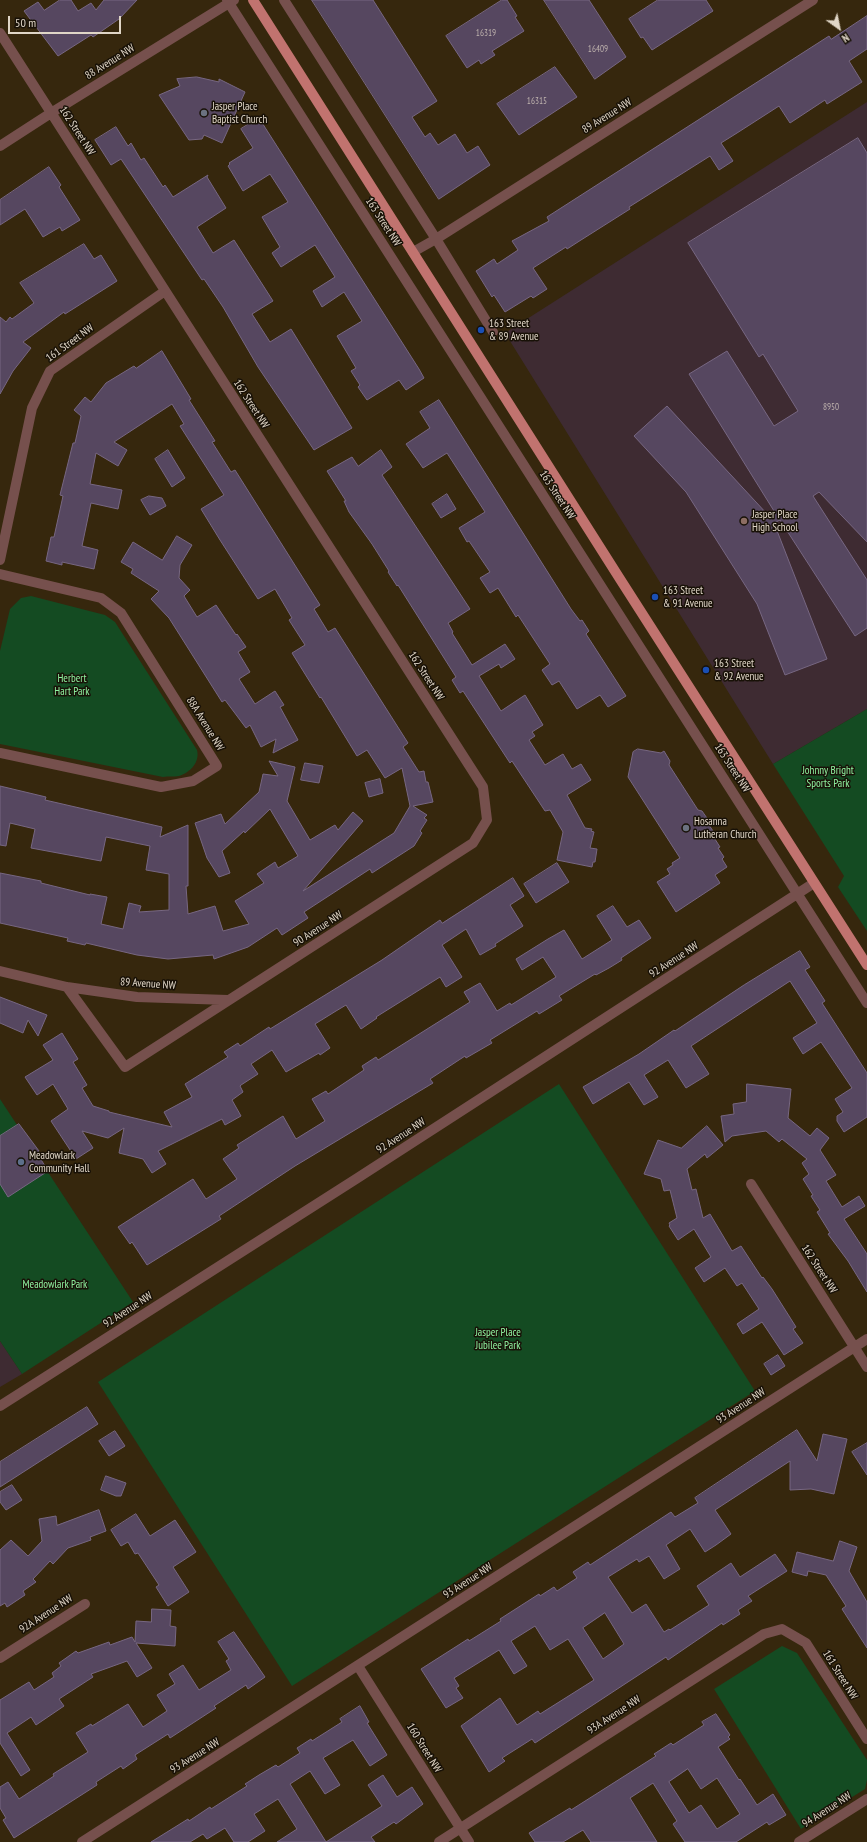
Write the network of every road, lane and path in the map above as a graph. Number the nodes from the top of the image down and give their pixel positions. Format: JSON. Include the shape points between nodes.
{"nodes":[{"id":1,"x":253,"y":0,"type":"edge"},
{"id":2,"x":284,"y":0,"type":"edge"},
{"id":3,"x":813,"y":0,"type":"edge"},
{"id":4,"x":230,"y":1,"type":"edge"},
{"id":5,"x":0,"y":33,"type":"edge"},
{"id":6,"x":51,"y":113,"type":"junction"},
{"id":7,"x":0,"y":146,"type":"edge"},
{"id":8,"x":436,"y":239,"type":"junction"},
{"id":9,"x":413,"y":252,"type":"junction"},
{"id":10,"x":165,"y":291,"type":"junction"},
{"id":11,"x":493,"y":332,"type":"dead end"},
{"id":12,"x":0,"y":560,"type":"edge"},
{"id":13,"x":0,"y":574,"type":"edge"},
{"id":14,"x":0,"y":753,"type":"edge"},
{"id":15,"x":483,"y":787,"type":"joint"},
{"id":16,"x":814,"y":882,"type":"junction"},
{"id":17,"x":798,"y":893,"type":"junction"},
{"id":18,"x":867,"y":965,"type":"edge"},
{"id":19,"x":0,"y":971,"type":"edge"},
{"id":20,"x":67,"y":987,"type":"junction"},
{"id":21,"x":228,"y":1000,"type":"junction"},
{"id":22,"x":867,"y":1003,"type":"edge"},
{"id":23,"x":751,"y":1184,"type":"dead end"},
{"id":24,"x":867,"y":1339,"type":"edge"},
{"id":25,"x":855,"y":1347,"type":"junction"},
{"id":26,"x":867,"y":1367,"type":"edge"},
{"id":27,"x":0,"y":1406,"type":"edge"},
{"id":28,"x":85,"y":1604,"type":"dead end"},
{"id":29,"x":806,"y":1643,"type":"joint"},
{"id":30,"x":0,"y":1658,"type":"edge"},
{"id":31,"x":358,"y":1666,"type":"junction"},
{"id":32,"x":867,"y":1739,"type":"edge"},
{"id":33,"x":867,"y":1798,"type":"edge"},
{"id":34,"x":460,"y":1828,"type":"junction"},
{"id":35,"x":82,"y":1842,"type":"edge"},
{"id":36,"x":439,"y":1842,"type":"edge"},
{"id":37,"x":469,"y":1842,"type":"edge"},
{"id":38,"x":799,"y":1842,"type":"edge"}],
"edges":[{"from":1,"to":9,"type":"main road","name":"163 Street NW"},
{"from":2,"to":8,"type":"street"},
{"from":3,"to":8,"type":"street","name":"89 Avenue NW"},
{"from":4,"to":6,"type":"street","name":"88 Avenue NW"},
{"from":4,"to":17,"type":"street","name":"163 Street NW"},
{"from":5,"to":6,"type":"street","name":"162 Street NW"},
{"from":6,"to":7,"type":"street","name":"88 Avenue NW"},
{"from":6,"to":10,"type":"street","name":"162 Street NW"},
{"from":8,"to":9,"type":"street","name":"89 Avenue NW"},
{"from":8,"to":11,"type":"street"},
{"from":9,"to":16,"type":"main road","name":"163 Street NW"},
{"from":10,"to":12,"type":"street","name":"161 Street NW","via":[[50,371],[32,408]]},
{"from":10,"to":15,"type":"street","name":"162 Street NW"},
{"from":13,"to":14,"type":"street","name":"88A Avenue NW","via":[[101,598],[121,613],[217,766],[193,781],[160,787]]},
{"from":15,"to":21,"type":"street","name":"90 Avenue NW","via":[[487,820],[473,843]]},
{"from":16,"to":17,"type":"street","name":"92 Avenue NW"},
{"from":16,"to":18,"type":"main road","name":"163 Street NW"},
{"from":17,"to":22,"type":"street","name":"163 Street NW"},
{"from":17,"to":27,"type":"street","name":"92 Avenue NW"},
{"from":19,"to":20,"type":"street","name":"89 Avenue NW"},
{"from":20,"to":21,"type":"street","name":"89 Avenue NW","via":[[137,997]]},
{"from":20,"to":21,"type":"street","name":"90 Avenue NW","via":[[125,1067]]},
{"from":23,"to":25,"type":"street","name":"162 Street NW"},
{"from":24,"to":25,"type":"street","name":"93 Avenue NW"},
{"from":25,"to":26,"type":"street","name":"162 Street NW"},
{"from":25,"to":31,"type":"street","name":"93 Avenue NW"},
{"from":28,"to":30,"type":"street","name":"92A Avenue NW"},
{"from":29,"to":32,"type":"street","name":"161 Street NW"},
{"from":29,"to":34,"type":"street","name":"93A Avenue NW","via":[[782,1629],[764,1634]]},
{"from":31,"to":34,"type":"street","name":"160 Street NW"},
{"from":31,"to":35,"type":"street","name":"93 Avenue NW"},
{"from":33,"to":38,"type":"street","name":"94 Avenue NW"},
{"from":34,"to":36,"type":"street","name":"93A Avenue NW"},
{"from":34,"to":37,"type":"street","name":"160 Street NW"}]}
